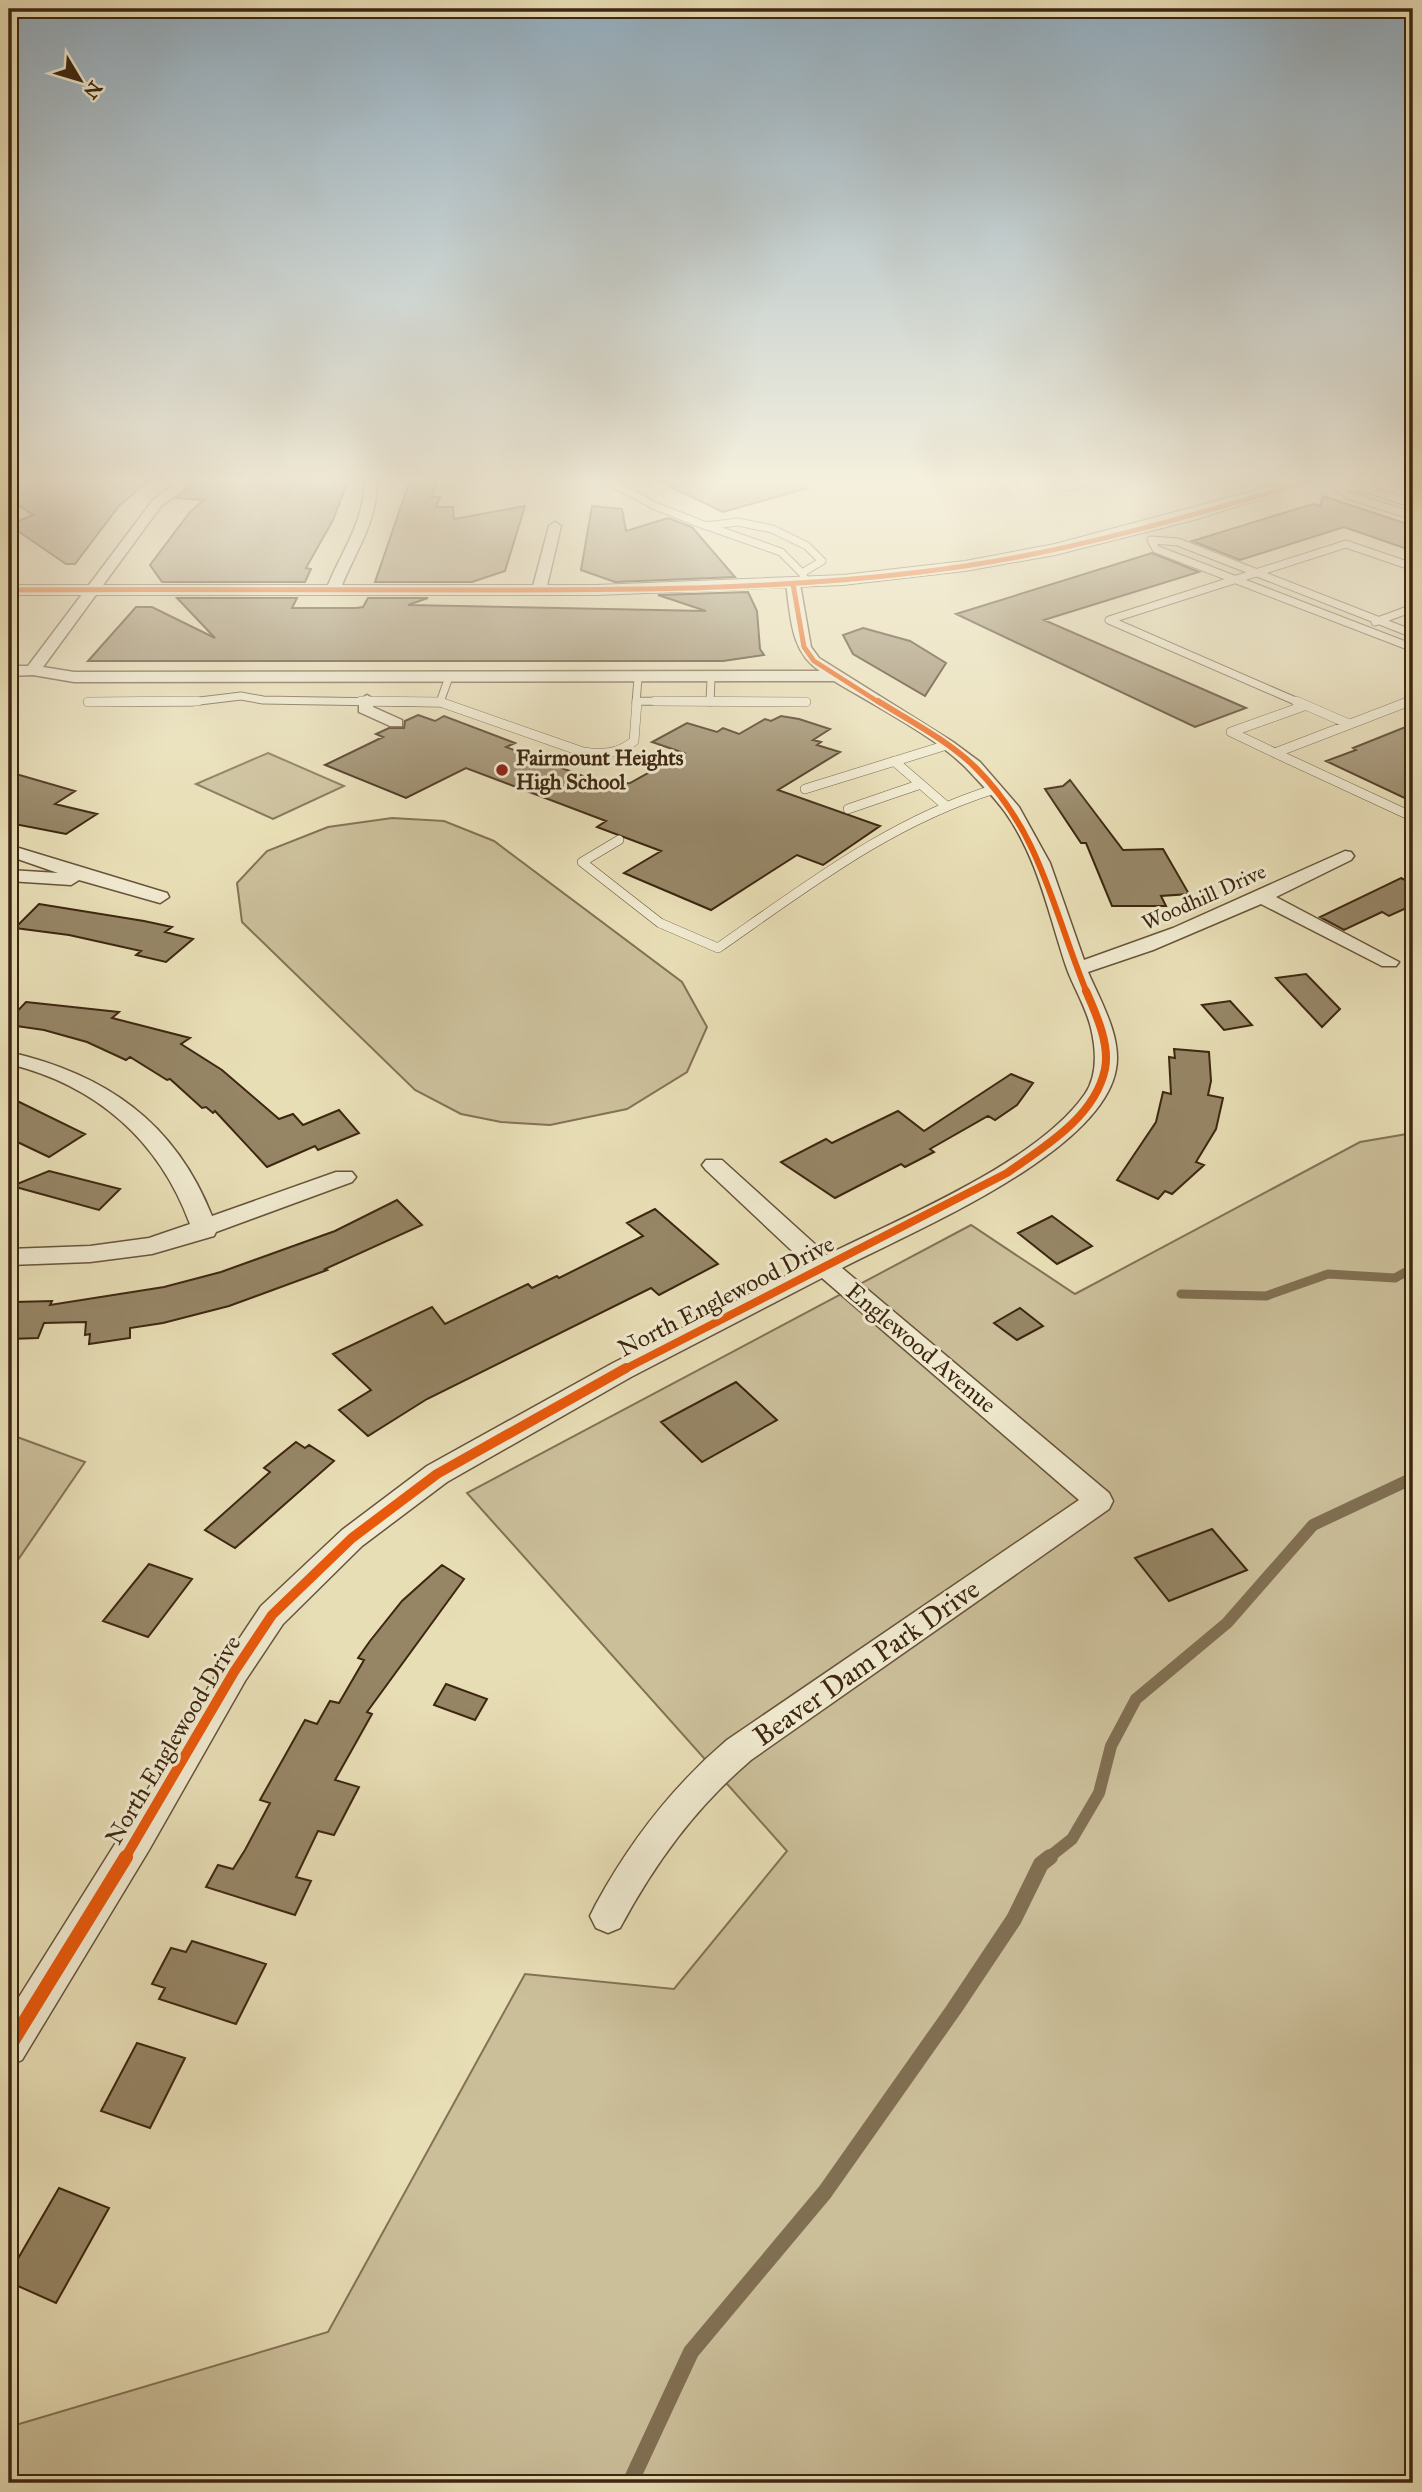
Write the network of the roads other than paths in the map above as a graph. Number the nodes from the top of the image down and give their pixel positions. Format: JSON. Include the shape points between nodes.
{"nodes":[{"id":1,"x":93,"y":594,"type":"edge"},
{"id":2,"x":802,"y":594,"type":"edge"},
{"id":3,"x":1184,"y":594,"type":"edge"},
{"id":4,"x":1274,"y":594,"type":"edge"},
{"id":5,"x":1312,"y":594,"type":"edge"},
{"id":6,"x":1413,"y":608,"type":"edge"},
{"id":7,"x":1378,"y":620,"type":"junction"},
{"id":8,"x":1358,"y":627,"type":"junction"},
{"id":9,"x":1413,"y":634,"type":"edge"},
{"id":10,"x":1413,"y":648,"type":"edge"},
{"id":11,"x":33,"y":670,"type":"junction"},
{"id":12,"x":9,"y":671,"type":"edge"},
{"id":13,"x":237,"y":677,"type":"junction"},
{"id":14,"x":449,"y":677,"type":"junction"},
{"id":15,"x":836,"y":677,"type":"junction"},
{"id":16,"x":638,"y":678,"type":"junction"},
{"id":17,"x":711,"y":678,"type":"junction"},
{"id":18,"x":241,"y":696,"type":"junction"},
{"id":19,"x":367,"y":699,"type":"junction"},
{"id":20,"x":1413,"y":700,"type":"edge"},
{"id":21,"x":636,"y":701,"type":"junction"},
{"id":22,"x":88,"y":702,"type":"dead end"},
{"id":23,"x":440,"y":702,"type":"junction"},
{"id":24,"x":710,"y":702,"type":"junction"},
{"id":25,"x":806,"y":702,"type":"dead end"},
{"id":26,"x":1304,"y":706,"type":"junction"},
{"id":27,"x":396,"y":723,"type":"dead end"},
{"id":28,"x":1349,"y":724,"type":"junction"},
{"id":29,"x":947,"y":745,"type":"junction"},
{"id":30,"x":1275,"y":753,"type":"junction"},
{"id":31,"x":894,"y":761,"type":"junction"},
{"id":32,"x":921,"y":784,"type":"junction"},
{"id":33,"x":805,"y":789,"type":"dead end"},
{"id":34,"x":995,"y":789,"type":"junction"},
{"id":35,"x":945,"y":805,"type":"junction"},
{"id":36,"x":848,"y":809,"type":"dead end"},
{"id":37,"x":1413,"y":817,"type":"edge"},
{"id":38,"x":620,"y":840,"type":"dead end"},
{"id":39,"x":9,"y":850,"type":"edge"},
{"id":40,"x":1345,"y":856,"type":"dead end"},
{"id":41,"x":9,"y":876,"type":"edge"},
{"id":42,"x":97,"y":880,"type":"junction"},
{"id":43,"x":160,"y":897,"type":"dead end"},
{"id":44,"x":1262,"y":897,"type":"junction"},
{"id":45,"x":1389,"y":962,"type":"dead end"},
{"id":46,"x":1077,"y":969,"type":"junction"},
{"id":47,"x":9,"y":1058,"type":"edge"},
{"id":48,"x":713,"y":1166,"type":"dead end"},
{"id":49,"x":344,"y":1177,"type":"dead end"},
{"id":50,"x":205,"y":1230,"type":"junction"},
{"id":51,"x":9,"y":1257,"type":"edge"},
{"id":52,"x":825,"y":1267,"type":"junction"},
{"id":53,"x":1035,"y":1445,"type":"joint"},
{"id":54,"x":608,"y":1916,"type":"dead end"},
{"id":55,"x":9,"y":2047,"type":"edge"}],
"edges":[{"from":1,"to":11,"type":"street"},
{"from":2,"to":15,"type":"street","name":"North Englewood Drive","via":[[804,647]]},
{"from":3,"to":26,"type":"lane","via":[[1109,620]]},
{"from":4,"to":8,"type":"lane"},
{"from":5,"to":7,"type":"lane"},
{"from":6,"to":7,"type":"lane"},
{"from":7,"to":8,"type":"lane"},
{"from":7,"to":9,"type":"lane"},
{"from":8,"to":10,"type":"lane"},
{"from":11,"to":12,"type":"street"},
{"from":11,"to":13,"type":"street","via":[[74,677]]},
{"from":13,"to":14,"type":"street"},
{"from":13,"to":18,"type":"lane","via":[[234,691]]},
{"from":14,"to":16,"type":"street"},
{"from":14,"to":23,"type":"lane"},
{"from":15,"to":17,"type":"street"},
{"from":15,"to":29,"type":"street","name":"North Englewood Drive"},
{"from":16,"to":17,"type":"street"},
{"from":16,"to":21,"type":"lane"},
{"from":17,"to":24,"type":"lane"},
{"from":18,"to":19,"type":"lane"},
{"from":18,"to":22,"type":"lane","via":[[191,702]]},
{"from":19,"to":23,"type":"lane"},
{"from":19,"to":27,"type":"street","via":[[365,709]]},
{"from":20,"to":28,"type":"lane"},
{"from":21,"to":23,"type":"lane","via":[[634,741],[622,750],[594,754]]},
{"from":21,"to":24,"type":"lane"},
{"from":24,"to":25,"type":"lane"},
{"from":26,"to":28,"type":"lane"},
{"from":26,"to":30,"type":"lane","via":[[1231,732]]},
{"from":28,"to":30,"type":"lane"},
{"from":29,"to":31,"type":"lane"},
{"from":29,"to":34,"type":"street","name":"North Englewood Drive"},
{"from":30,"to":37,"type":"lane"},
{"from":31,"to":32,"type":"lane"},
{"from":31,"to":33,"type":"lane"},
{"from":32,"to":35,"type":"lane"},
{"from":32,"to":36,"type":"lane"},
{"from":34,"to":35,"type":"lane"},
{"from":34,"to":46,"type":"street","name":"North Englewood Drive","via":[[1013,811],[1041,863]]},
{"from":35,"to":38,"type":"lane","via":[[852,858],[718,948],[660,923],[582,862]]},
{"from":39,"to":42,"type":"street"},
{"from":40,"to":44,"type":"street","name":"Woodhill Drive"},
{"from":41,"to":42,"type":"street"},
{"from":42,"to":43,"type":"street"},
{"from":44,"to":45,"type":"street"},
{"from":44,"to":46,"type":"street","name":"Woodhill Drive","via":[[1164,940]]},
{"from":46,"to":52,"type":"street","name":"North Englewood Drive","via":[[1101,1027],[1106,1067],[1103,1082],[1077,1118],[1007,1173]]},
{"from":47,"to":50,"type":"street","via":[[69,1077],[134,1117],[177,1168]]},
{"from":48,"to":52,"type":"street","name":"Englewood Avenue"},
{"from":49,"to":50,"type":"street"},
{"from":50,"to":51,"type":"street","via":[[120,1251]]},
{"from":52,"to":53,"type":"street","name":"Englewood Avenue"},
{"from":52,"to":55,"type":"street","name":"North Englewood Drive","via":[[622,1370],[437,1475],[375,1518],[328,1560],[272,1615],[234,1672]]},
{"from":53,"to":54,"type":"street","name":"Beaver Dam Park Drive","via":[[1100,1501],[701,1780],[637,1861]]}]}
